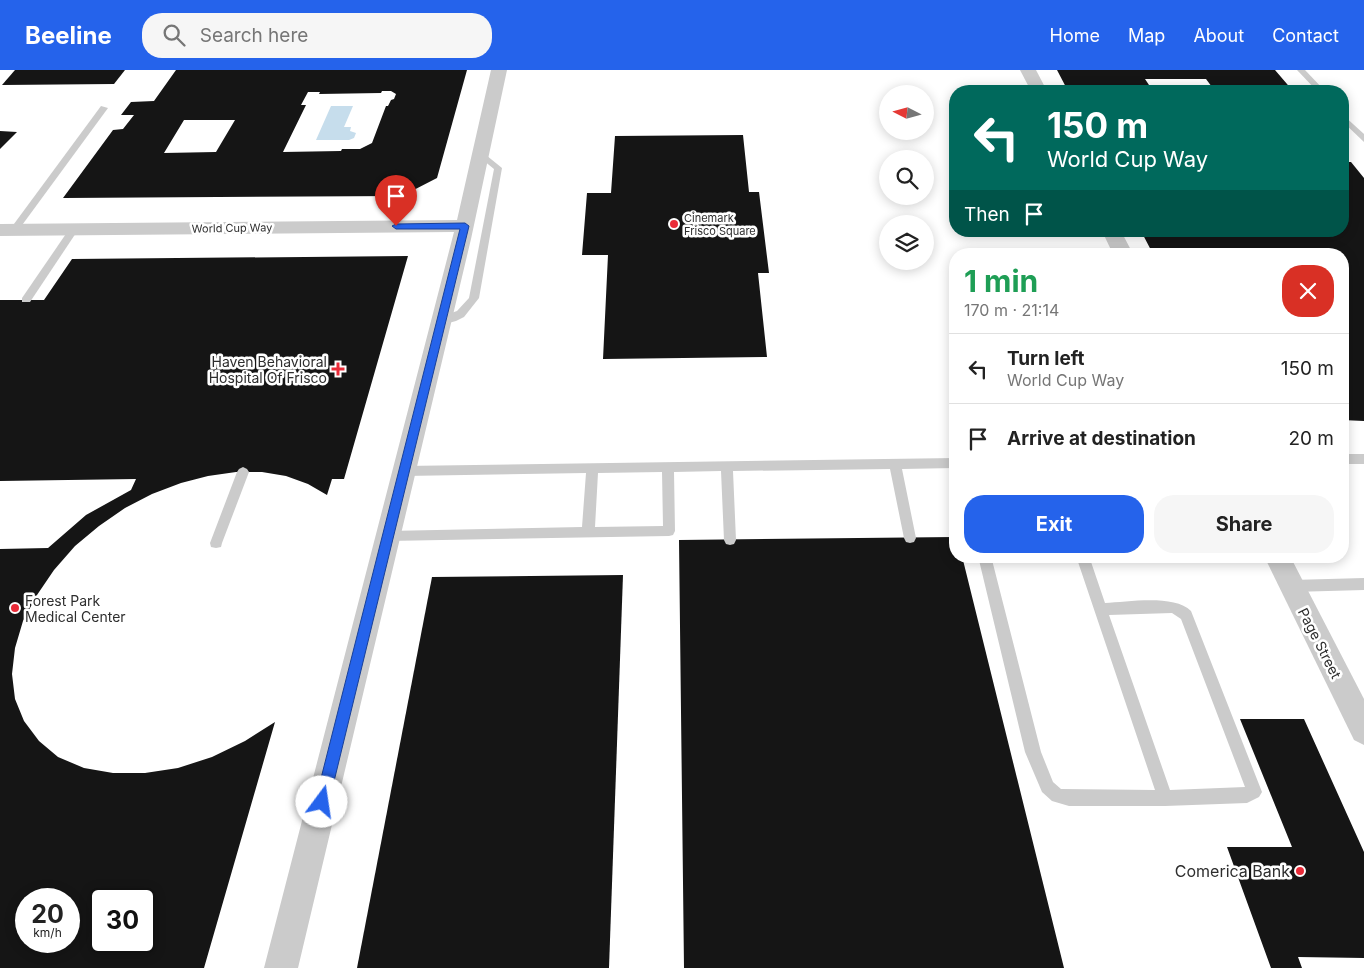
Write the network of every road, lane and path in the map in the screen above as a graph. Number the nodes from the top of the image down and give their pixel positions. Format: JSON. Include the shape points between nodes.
{"nodes":[{"id":1,"x":500,"y":70,"type":"edge"},
{"id":2,"x":1028,"y":70,"type":"edge"},
{"id":3,"x":1301,"y":70,"type":"edge"},
{"id":4,"x":1036,"y":85,"type":"edge"},
{"id":5,"x":1315,"y":85,"type":"edge"},
{"id":6,"x":104,"y":108,"type":"dead end"},
{"id":7,"x":1349,"y":124,"type":"edge"},
{"id":8,"x":1364,"y":140,"type":"edge"},
{"id":9,"x":481,"y":154,"type":"junction"},
{"id":10,"x":465,"y":226,"type":"junction"},
{"id":11,"x":7,"y":230,"type":"edge"},
{"id":12,"x":73,"y":230,"type":"junction"},
{"id":13,"x":26,"y":300,"type":"dead end"},
{"id":14,"x":441,"y":321,"type":"junction"},
{"id":15,"x":1349,"y":459,"type":"edge"},
{"id":16,"x":1364,"y":459,"type":"edge"},
{"id":17,"x":949,"y":463,"type":"edge"},
{"id":18,"x":895,"y":464,"type":"junction"},
{"id":19,"x":727,"y":466,"type":"junction"},
{"id":20,"x":668,"y":467,"type":"junction"},
{"id":21,"x":592,"y":468,"type":"junction"},
{"id":22,"x":404,"y":471,"type":"junction"},
{"id":23,"x":243,"y":472,"type":"dead end"},
{"id":24,"x":588,"y":532,"type":"junction"},
{"id":25,"x":388,"y":536,"type":"junction"},
{"id":26,"x":910,"y":538,"type":"dead end"},
{"id":27,"x":730,"y":540,"type":"dead end"},
{"id":28,"x":216,"y":543,"type":"dead end"},
{"id":29,"x":986,"y":563,"type":"edge"},
{"id":30,"x":1084,"y":563,"type":"edge"},
{"id":31,"x":1280,"y":563,"type":"edge"},
{"id":32,"x":1364,"y":584,"type":"edge"},
{"id":33,"x":1292,"y":586,"type":"junction"},
{"id":34,"x":1100,"y":610,"type":"junction"},
{"id":35,"x":1364,"y":730,"type":"edge"},
{"id":36,"x":1165,"y":798,"type":"junction"},
{"id":37,"x":281,"y":968,"type":"edge"}],
"edges":[{"from":1,"to":9,"type":"street"},
{"from":2,"to":4,"type":"street"},
{"from":3,"to":5,"type":"lane"},
{"from":6,"to":11,"type":"lane"},
{"from":7,"to":8,"type":"lane"},
{"from":9,"to":10,"type":"street"},
{"from":9,"to":14,"type":"lane","via":[[498,168],[474,298],[464,312],[452,320]]},
{"from":10,"to":12,"type":"street","name":"World Cup Way"},
{"from":10,"to":14,"type":"street"},
{"from":11,"to":12,"type":"street","name":"World Cup Way"},
{"from":12,"to":13,"type":"lane"},
{"from":14,"to":22,"type":"street"},
{"from":15,"to":16,"type":"lane"},
{"from":17,"to":18,"type":"lane"},
{"from":18,"to":19,"type":"lane"},
{"from":18,"to":26,"type":"lane"},
{"from":19,"to":20,"type":"lane"},
{"from":19,"to":27,"type":"lane"},
{"from":20,"to":21,"type":"lane"},
{"from":20,"to":24,"type":"lane","via":[[669,530]]},
{"from":21,"to":22,"type":"lane"},
{"from":21,"to":24,"type":"lane"},
{"from":22,"to":25,"type":"street"},
{"from":23,"to":28,"type":"lane"},
{"from":24,"to":25,"type":"lane"},
{"from":25,"to":37,"type":"street"},
{"from":29,"to":36,"type":"lane","via":[[1033,752],[1047,787],[1057,796],[1069,798]]},
{"from":30,"to":34,"type":"lane"},
{"from":31,"to":33,"type":"street","name":"Page Street"},
{"from":32,"to":33,"type":"lane"},
{"from":33,"to":35,"type":"street","name":"Page Street"},
{"from":34,"to":36,"type":"lane"},
{"from":34,"to":36,"type":"lane","via":[[1172,607],[1186,615],[1254,792],[1247,795]]}]}
